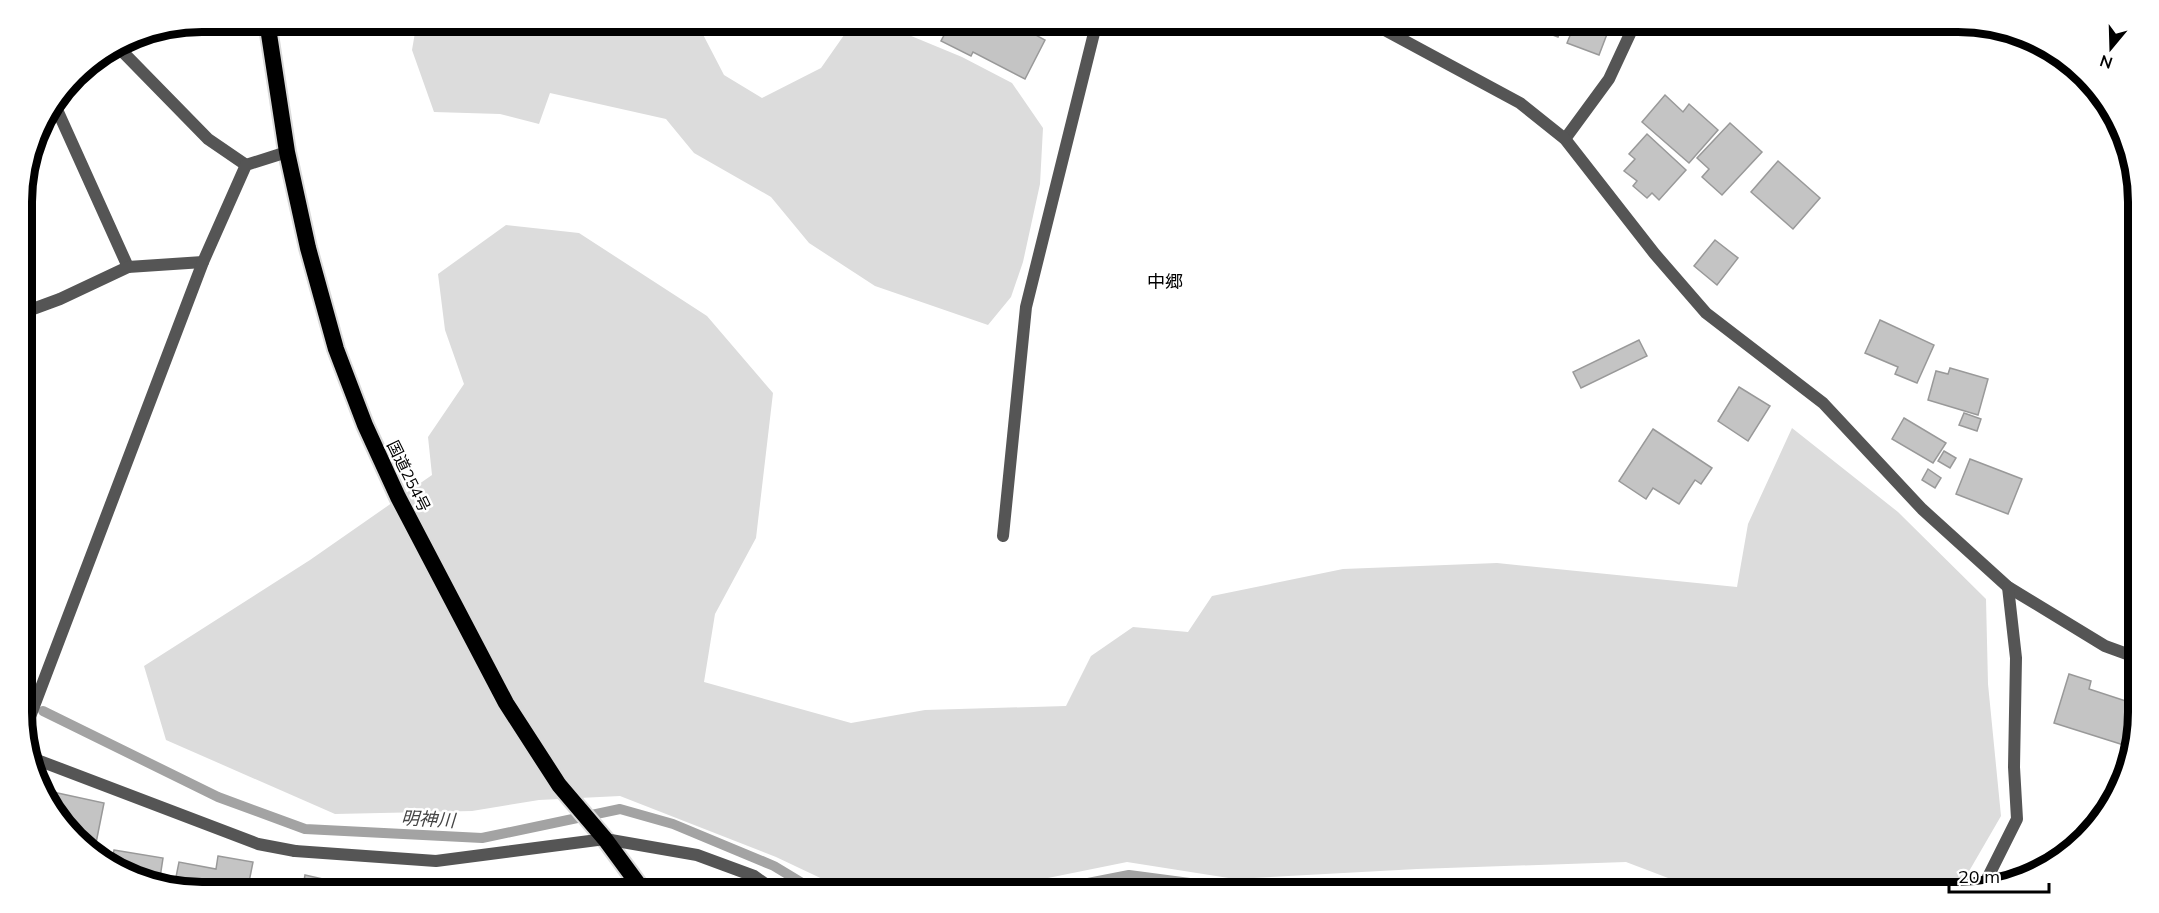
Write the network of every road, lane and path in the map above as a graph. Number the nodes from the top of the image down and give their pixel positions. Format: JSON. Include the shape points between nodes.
{"nodes":[{"id":1,"x":1094,"y":31,"type":"edge"},
{"id":2,"x":1387,"y":31,"type":"edge"},
{"id":3,"x":1631,"y":31,"type":"edge"},
{"id":4,"x":269,"y":32,"type":"edge"},
{"id":5,"x":122,"y":51,"type":"edge"},
{"id":6,"x":57,"y":111,"type":"edge"},
{"id":7,"x":1565,"y":139,"type":"junction"},
{"id":8,"x":287,"y":152,"type":"junction"},
{"id":9,"x":246,"y":165,"type":"junction"},
{"id":10,"x":202,"y":262,"type":"junction"},
{"id":11,"x":128,"y":267,"type":"junction"},
{"id":12,"x":32,"y":309,"type":"edge"},
{"id":13,"x":1003,"y":536,"type":"dead end"},
{"id":14,"x":2008,"y":587,"type":"junction"},
{"id":15,"x":2128,"y":654,"type":"edge"},
{"id":16,"x":32,"y":701,"type":"edge"},
{"id":17,"x":39,"y":761,"type":"edge"},
{"id":18,"x":605,"y":839,"type":"junction"},
{"id":19,"x":1987,"y":879,"type":"edge"},
{"id":20,"x":636,"y":882,"type":"edge"},
{"id":21,"x":762,"y":882,"type":"edge"}],
"edges":[{"from":1,"to":13,"type":"street","via":[[1026,307]]},
{"from":2,"to":7,"type":"street","via":[[1520,103]]},
{"from":3,"to":7,"type":"street","via":[[1609,79]]},
{"from":4,"to":8,"type":"highway","name":"国道254号"},
{"from":5,"to":9,"type":"street","via":[[208,139]]},
{"from":6,"to":11,"type":"street"},
{"from":7,"to":14,"type":"street","via":[[1706,313],[1823,403],[1922,508]]},
{"from":8,"to":9,"type":"street"},
{"from":8,"to":18,"type":"highway","name":"国道254号","via":[[336,349],[365,425],[460,620],[506,703],[559,785]]},
{"from":9,"to":10,"type":"street"},
{"from":10,"to":11,"type":"street"},
{"from":10,"to":16,"type":"street"},
{"from":11,"to":12,"type":"street"},
{"from":14,"to":15,"type":"street","via":[[2106,646]]},
{"from":14,"to":19,"type":"street","via":[[2016,658],[2017,819]]},
{"from":17,"to":18,"type":"street","via":[[258,844],[295,851],[436,861]]},
{"from":18,"to":20,"type":"highway","name":"国道254号"},
{"from":18,"to":21,"type":"street","via":[[697,855]]}]}
